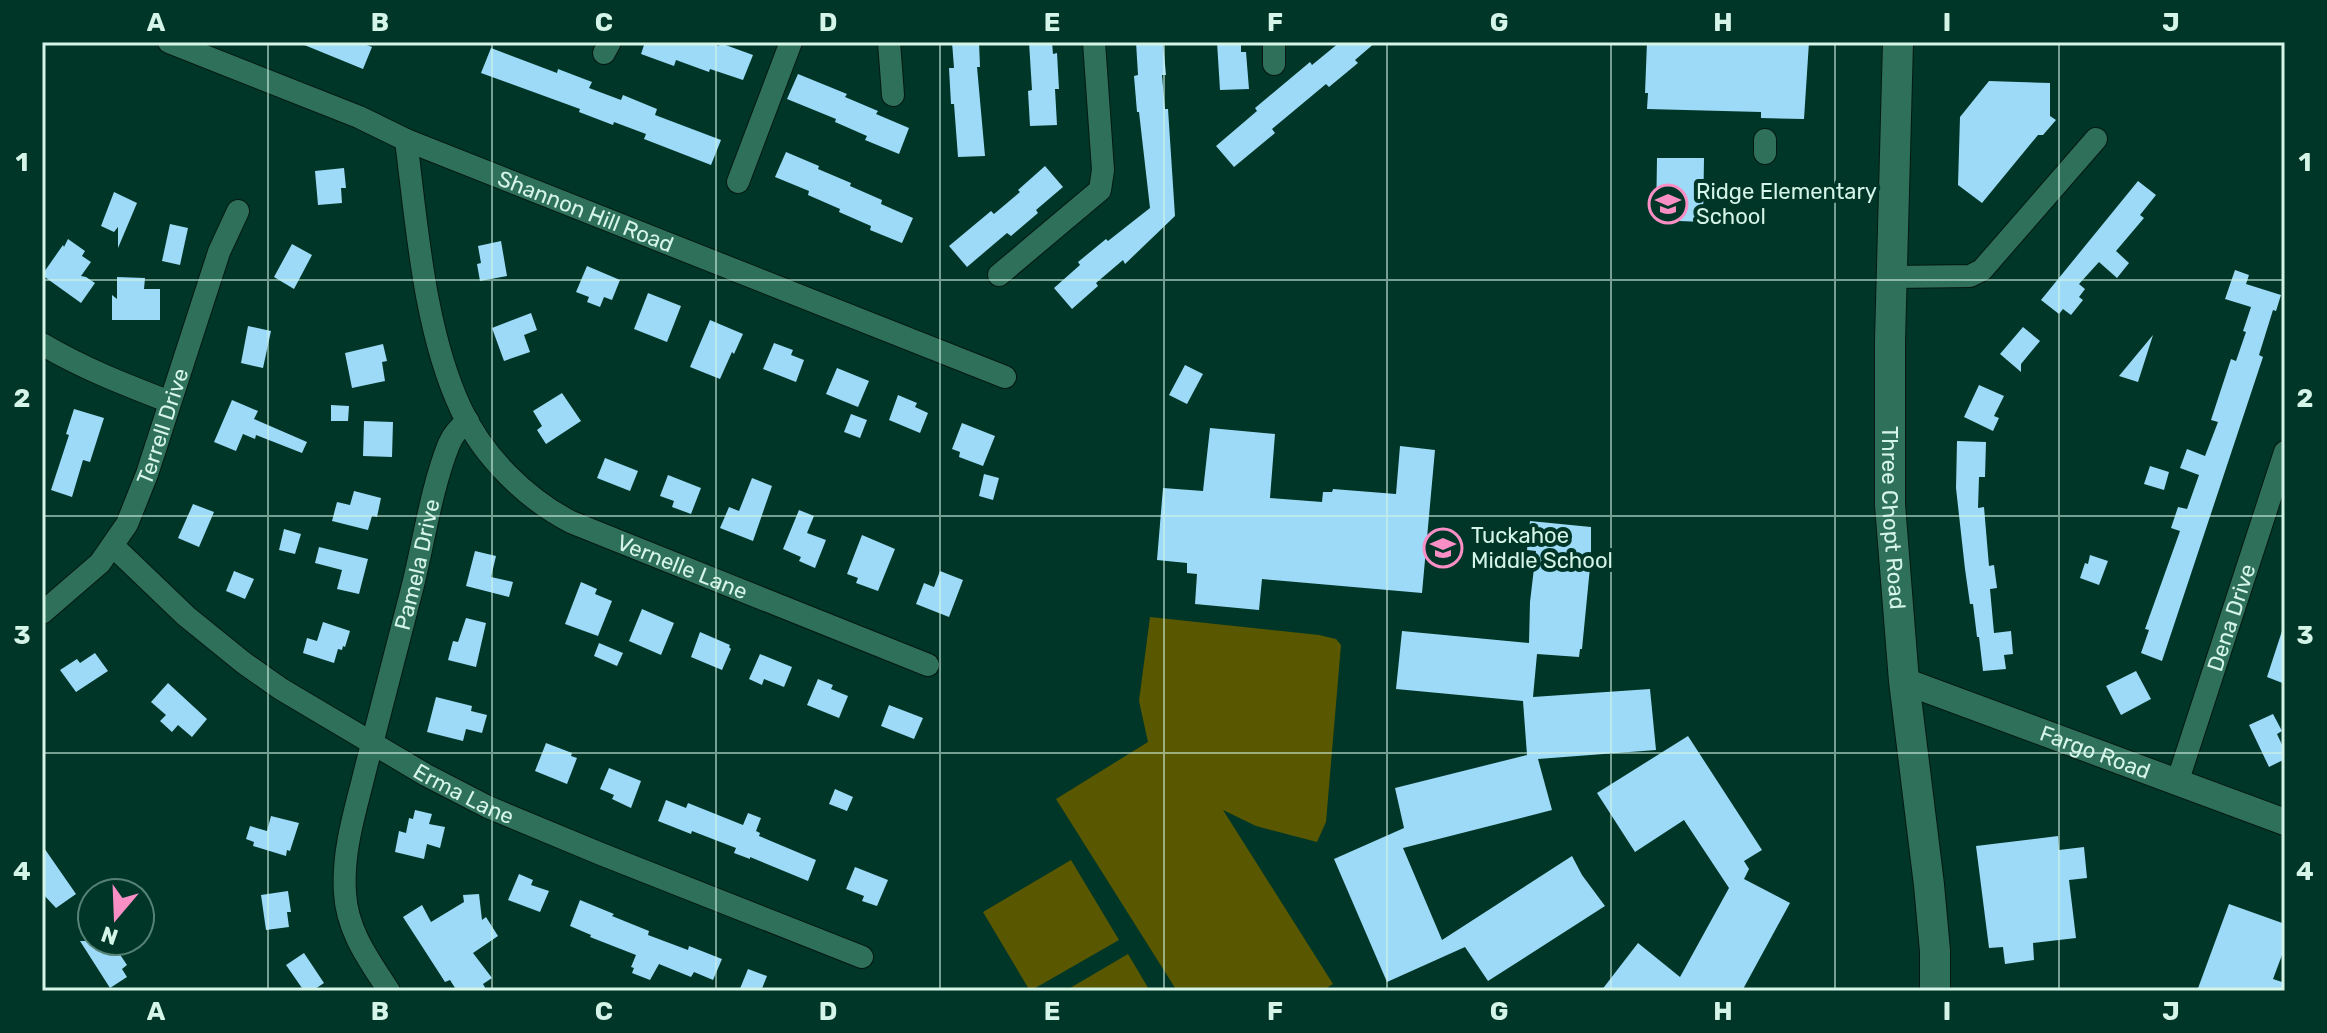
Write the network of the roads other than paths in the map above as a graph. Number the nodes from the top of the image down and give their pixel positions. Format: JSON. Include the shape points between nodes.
{"nodes":[{"id":1,"x":169,"y":42,"type":"edge"},
{"id":2,"x":791,"y":42,"type":"edge"},
{"id":3,"x":889,"y":42,"type":"edge"},
{"id":4,"x":1094,"y":42,"type":"edge"},
{"id":5,"x":1898,"y":42,"type":"edge"},
{"id":6,"x":893,"y":95,"type":"dead end"},
{"id":7,"x":2096,"y":139,"type":"dead end"},
{"id":8,"x":406,"y":140,"type":"junction"},
{"id":9,"x":738,"y":182,"type":"dead end"},
{"id":10,"x":238,"y":211,"type":"dead end"},
{"id":11,"x":999,"y":275,"type":"dead end"},
{"id":12,"x":1892,"y":277,"type":"junction"},
{"id":13,"x":42,"y":344,"type":"edge"},
{"id":14,"x":1005,"y":377,"type":"dead end"},
{"id":15,"x":170,"y":402,"type":"junction"},
{"id":16,"x":468,"y":421,"type":"junction"},
{"id":17,"x":2285,"y":452,"type":"edge"},
{"id":18,"x":113,"y":546,"type":"junction"},
{"id":19,"x":42,"y":613,"type":"edge"},
{"id":20,"x":928,"y":665,"type":"dead end"},
{"id":21,"x":1904,"y":681,"type":"junction"},
{"id":22,"x":371,"y":742,"type":"junction"},
{"id":23,"x":2177,"y":783,"type":"junction"},
{"id":24,"x":2285,"y":822,"type":"edge"},
{"id":25,"x":862,"y":957,"type":"dead end"},
{"id":26,"x":389,"y":991,"type":"edge"},
{"id":27,"x":1935,"y":991,"type":"edge"}],
"edges":[{"from":1,"to":8,"type":"street","name":"Shannon Hill Road"},
{"from":2,"to":9,"type":"street"},
{"from":3,"to":6,"type":"street"},
{"from":4,"to":11,"type":"street","via":[[1100,190]]},
{"from":5,"to":12,"type":"main road","name":"Three Chopt Road"},
{"from":7,"to":12,"type":"street","via":[[1982,270],[1970,276]]},
{"from":8,"to":14,"type":"street","name":"Shannon Hill Road"},
{"from":8,"to":16,"type":"street","via":[[433,321],[451,385]]},
{"from":10,"to":15,"type":"street","name":"Terrell Drive","via":[[219,252]]},
{"from":12,"to":21,"type":"main road","name":"Three Chopt Road","via":[[1890,505]]},
{"from":13,"to":15,"type":"street"},
{"from":15,"to":18,"type":"street","name":"Terrell Drive","via":[[147,474]]},
{"from":16,"to":20,"type":"street","name":"Vernelle Lane","via":[[518,485],[563,518]]},
{"from":16,"to":22,"type":"street","name":"Pamela Drive","via":[[454,434],[441,471]]},
{"from":17,"to":23,"type":"street","name":"Dena Drive"},
{"from":18,"to":19,"type":"street","name":"Terrell Drive"},
{"from":18,"to":22,"type":"street","name":"Erma Lane","via":[[244,663]]},
{"from":21,"to":23,"type":"street","name":"Fargo Road"},
{"from":21,"to":27,"type":"main road","name":"Three Chopt Road","via":[[1929,885]]},
{"from":22,"to":25,"type":"street","name":"Erma Lane","via":[[488,807]]},
{"from":22,"to":26,"type":"street","name":"Pamela Drive","via":[[347,848],[344,895],[358,943]]},
{"from":23,"to":24,"type":"street","name":"Fargo Road"}]}
